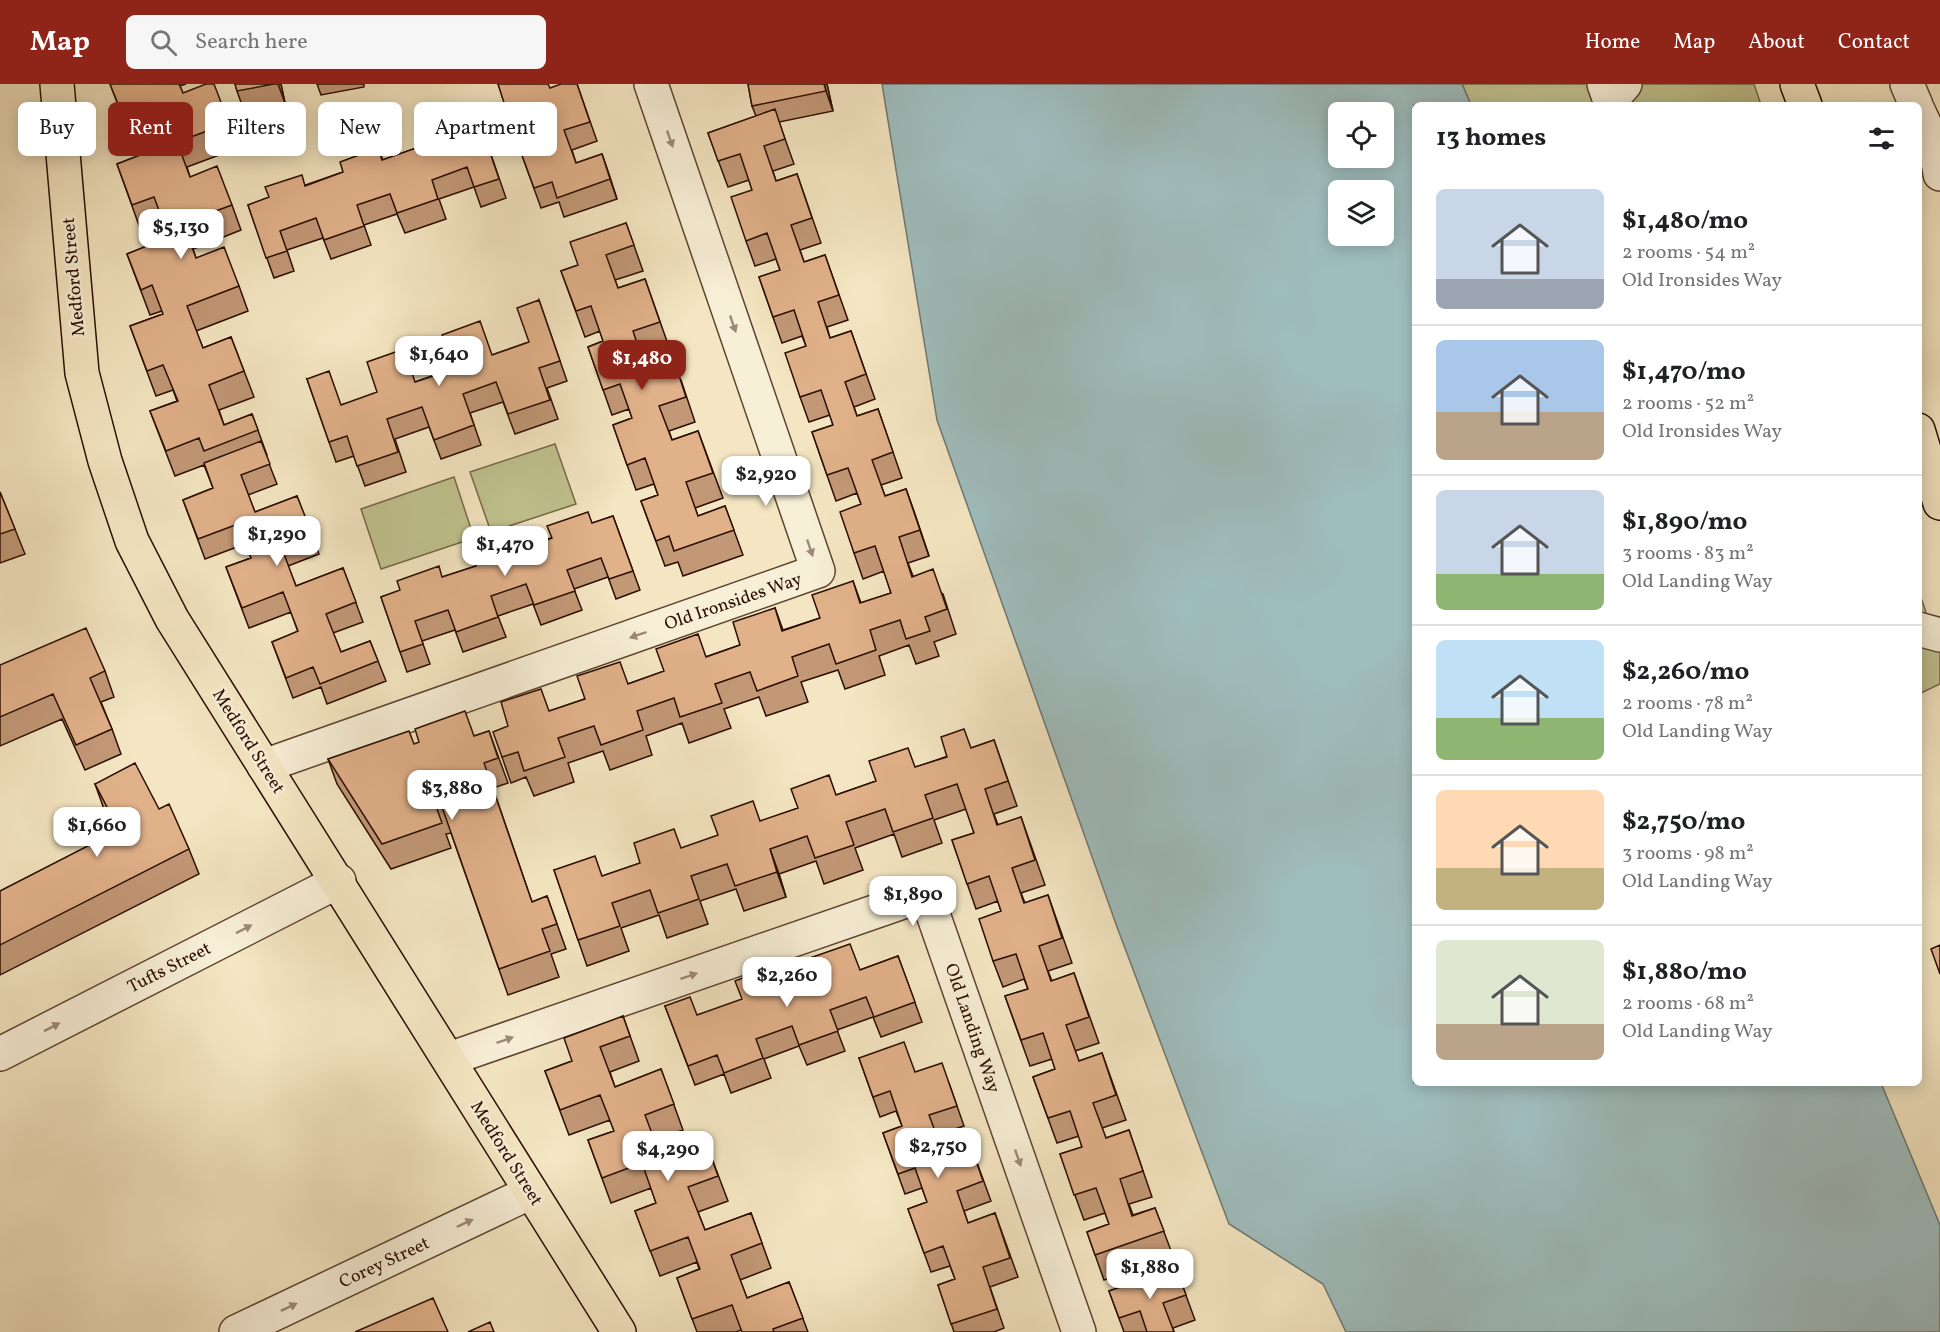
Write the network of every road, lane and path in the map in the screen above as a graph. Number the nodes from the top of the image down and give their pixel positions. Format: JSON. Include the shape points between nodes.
{"nodes":[{"id":1,"x":57,"y":84,"type":"edge"},
{"id":2,"x":651,"y":84,"type":"edge"},
{"id":3,"x":1797,"y":84,"type":"edge"},
{"id":4,"x":1907,"y":84,"type":"edge"},
{"id":5,"x":1804,"y":102,"type":"edge"},
{"id":6,"x":1915,"y":102,"type":"edge"},
{"id":7,"x":1922,"y":119,"type":"edge"},
{"id":8,"x":1940,"y":174,"type":"edge"},
{"id":9,"x":1922,"y":443,"type":"edge"},
{"id":10,"x":1940,"y":503,"type":"edge"},
{"id":11,"x":1922,"y":630,"type":"edge"},
{"id":12,"x":1940,"y":635,"type":"edge"},
{"id":13,"x":264,"y":766,"type":"junction"},
{"id":14,"x":339,"y":881,"type":"junction"},
{"id":15,"x":0,"y":1054,"type":"edge"},
{"id":16,"x":450,"y":1059,"type":"junction"},
{"id":17,"x":531,"y":1192,"type":"junction"},
{"id":18,"x":236,"y":1332,"type":"edge"},
{"id":19,"x":619,"y":1332,"type":"edge"},
{"id":20,"x":1079,"y":1332,"type":"edge"}],
"edges":[{"from":1,"to":13,"type":"main road","name":"Medford Street","via":[[82,373],[105,461],[132,540],[167,609]]},
{"from":2,"to":13,"type":"street","name":"Old Ironsides Way","one_way":true,"via":[[818,571]]},
{"from":3,"to":5,"type":"main road"},
{"from":4,"to":6,"type":"street"},
{"from":7,"to":8,"type":"street","via":[[1936,149]]},
{"from":9,"to":10,"type":"main road"},
{"from":11,"to":12,"type":"street"},
{"from":13,"to":14,"type":"main road","name":"Medford Street"},
{"from":15,"to":14,"type":"street","name":"Tufts Street","one_way":true},
{"from":14,"to":16,"type":"main road","name":"Medford Street"},
{"from":16,"to":17,"type":"main road","name":"Medford Street"},
{"from":16,"to":20,"type":"street","name":"Old Landing Way","one_way":true,"via":[[926,894]]},
{"from":18,"to":17,"type":"street","name":"Corey Street","one_way":true},
{"from":17,"to":19,"type":"main road","name":"Medford Street"}]}
